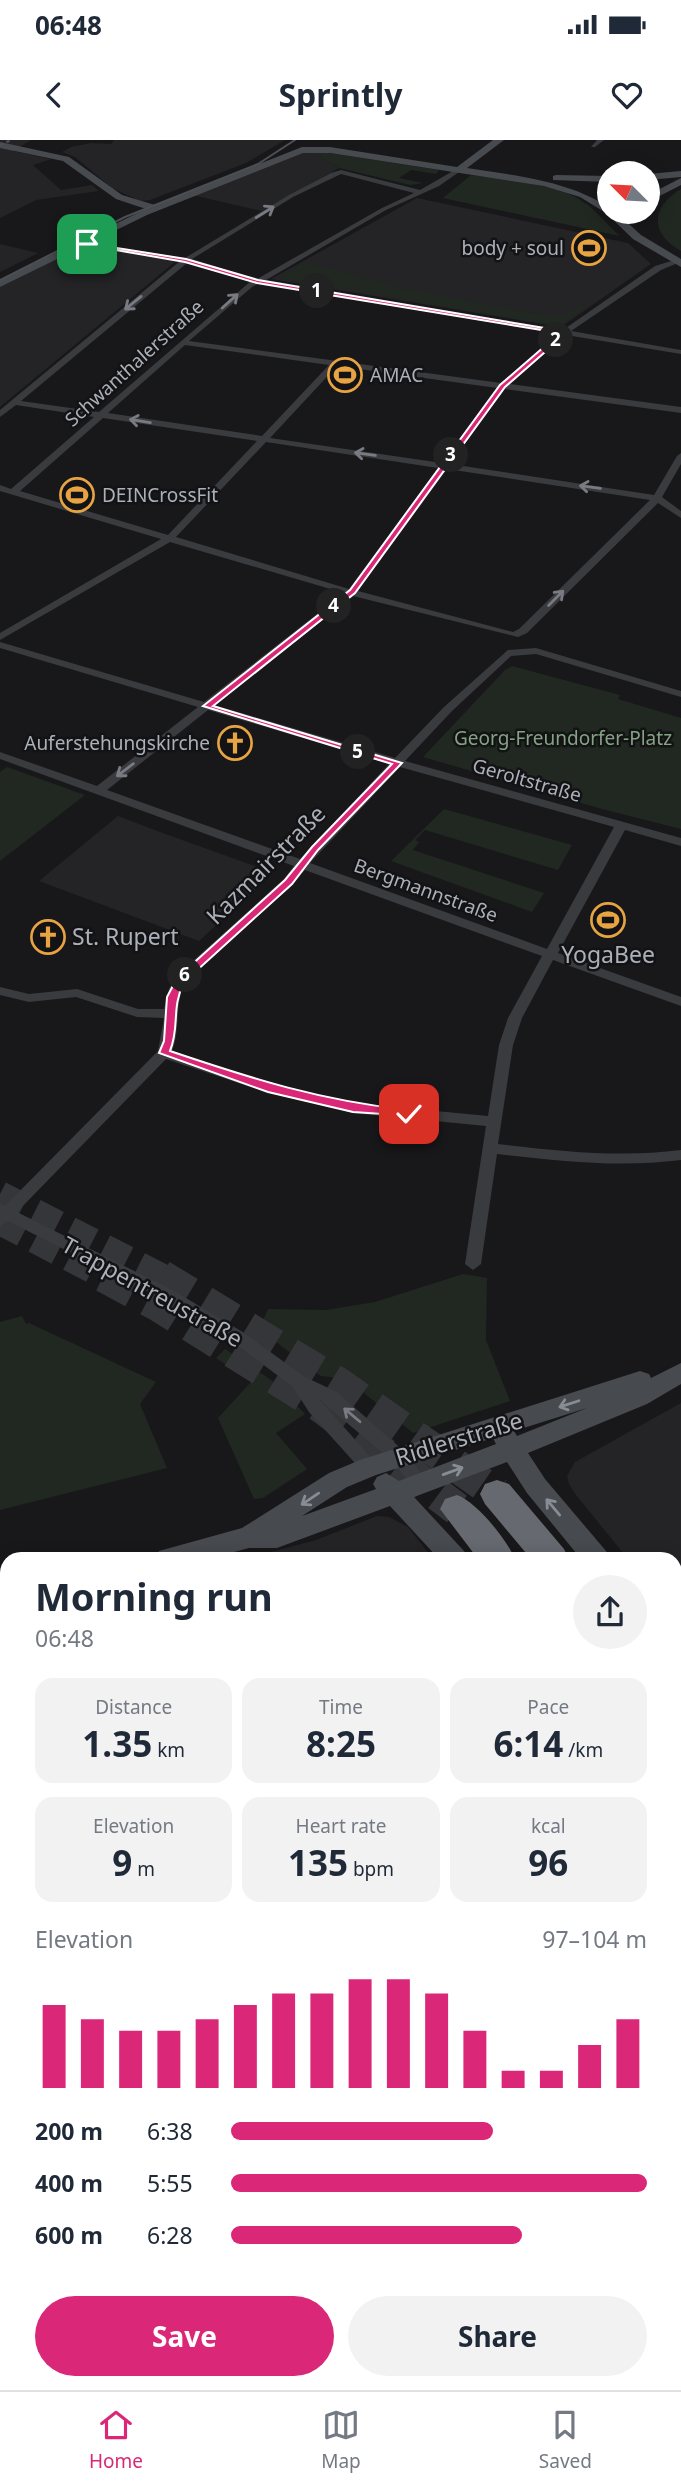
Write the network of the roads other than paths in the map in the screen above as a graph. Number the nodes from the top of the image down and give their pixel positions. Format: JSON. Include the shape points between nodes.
{"nodes":[{"id":1,"x":499,"y":140,"type":"edge"},
{"id":2,"x":601,"y":140,"type":"edge"},
{"id":3,"x":295,"y":141,"type":"edge"},
{"id":4,"x":0,"y":145,"type":"edge"},
{"id":5,"x":593,"y":146,"type":"dead end"},
{"id":6,"x":463,"y":167,"type":"junction"},
{"id":7,"x":681,"y":174,"type":"edge"},
{"id":8,"x":660,"y":176,"type":"edge"},
{"id":9,"x":546,"y":178,"type":"junction"},
{"id":10,"x":597,"y":179,"type":"edge"},
{"id":11,"x":681,"y":181,"type":"edge"},
{"id":12,"x":193,"y":189,"type":"junction"},
{"id":13,"x":662,"y":190,"type":"joint"},
{"id":14,"x":419,"y":192,"type":"junction"},
{"id":15,"x":660,"y":193,"type":"edge"},
{"id":16,"x":597,"y":202,"type":"edge"},
{"id":17,"x":597,"y":202,"type":"edge"},
{"id":18,"x":140,"y":205,"type":"junction"},
{"id":19,"x":154,"y":208,"type":"junction"},
{"id":20,"x":624,"y":224,"type":"edge"},
{"id":21,"x":638,"y":224,"type":"edge"},
{"id":22,"x":81,"y":243,"type":"junction"},
{"id":23,"x":655,"y":248,"type":"junction"},
{"id":24,"x":186,"y":260,"type":"junction"},
{"id":25,"x":678,"y":262,"type":"edge"},
{"id":26,"x":0,"y":274,"type":"edge"},
{"id":27,"x":257,"y":281,"type":"junction"},
{"id":28,"x":0,"y":284,"type":"edge"},
{"id":29,"x":565,"y":332,"type":"junction"},
{"id":30,"x":184,"y":343,"type":"junction"},
{"id":31,"x":681,"y":352,"type":"edge"},
{"id":32,"x":335,"y":363,"type":"junction"},
{"id":33,"x":503,"y":386,"type":"junction"},
{"id":34,"x":14,"y":402,"type":"junction"},
{"id":35,"x":681,"y":410,"type":"edge"},
{"id":36,"x":0,"y":414,"type":"edge"},
{"id":37,"x":101,"y":415,"type":"junction"},
{"id":38,"x":265,"y":439,"type":"junction"},
{"id":39,"x":681,"y":456,"type":"edge"},
{"id":40,"x":443,"y":466,"type":"junction"},
{"id":41,"x":0,"y":488,"type":"edge"},
{"id":42,"x":13,"y":492,"type":"junction"},
{"id":43,"x":657,"y":498,"type":"junction"},
{"id":44,"x":681,"y":515,"type":"edge"},
{"id":45,"x":170,"y":538,"type":"junction"},
{"id":46,"x":352,"y":592,"type":"junction"},
{"id":47,"x":0,"y":637,"type":"edge"},
{"id":48,"x":0,"y":645,"type":"edge"},
{"id":49,"x":681,"y":694,"type":"edge"},
{"id":50,"x":207,"y":706,"type":"junction"},
{"id":51,"x":2,"y":758,"type":"edge"},
{"id":52,"x":398,"y":763,"type":"junction"},
{"id":53,"x":100,"y":790,"type":"junction"},
{"id":54,"x":621,"y":826,"type":"junction"},
{"id":55,"x":681,"y":842,"type":"edge"},
{"id":56,"x":301,"y":865,"type":"junction"},
{"id":57,"x":549,"y":955,"type":"junction"},
{"id":58,"x":0,"y":991,"type":"edge"},
{"id":59,"x":681,"y":1002,"type":"edge"},
{"id":60,"x":171,"y":1014,"type":"junction"},
{"id":61,"x":164,"y":1053,"type":"junction"},
{"id":62,"x":494,"y":1122,"type":"junction"},
{"id":63,"x":489,"y":1148,"type":"junction"},
{"id":64,"x":681,"y":1155,"type":"edge"},
{"id":65,"x":2,"y":1215,"type":"edge"},
{"id":66,"x":473,"y":1264,"type":"dead end"},
{"id":67,"x":681,"y":1370,"type":"edge"},
{"id":68,"x":299,"y":1382,"type":"junction"},
{"id":69,"x":497,"y":1427,"type":"junction"},
{"id":70,"x":512,"y":1449,"type":"junction"},
{"id":71,"x":399,"y":1457,"type":"junction"},
{"id":72,"x":369,"y":1467,"type":"junction"},
{"id":73,"x":420,"y":1483,"type":"junction"},
{"id":74,"x":394,"y":1493,"type":"junction"},
{"id":75,"x":498,"y":1494,"type":"tunnel mouth"},
{"id":76,"x":457,"y":1509,"type":"tunnel mouth"},
{"id":77,"x":248,"y":1537,"type":"junction"},
{"id":78,"x":193,"y":1552,"type":"edge"},
{"id":79,"x":449,"y":1552,"type":"edge"},
{"id":80,"x":492,"y":1552,"type":"edge"},
{"id":81,"x":546,"y":1552,"type":"edge"},
{"id":82,"x":591,"y":1552,"type":"edge"}],
"edges":[{"from":1,"to":6,"type":"main road","name":"Schwanthalerstraße"},
{"from":2,"to":5,"type":"street"},
{"from":3,"to":6,"type":"main road"},
{"from":4,"to":18,"type":"main road","via":[[66,159],[110,192]]},
{"from":6,"to":9,"type":"main road"},
{"from":6,"to":12,"type":"main road","via":[[326,149],[302,150],[278,153]]},
{"from":6,"to":14,"type":"street","name":"Schwanthalerstraße"},
{"from":6,"to":16,"type":"main road","via":[[532,180]]},
{"from":7,"to":8,"type":"main road"},
{"from":9,"to":10,"type":"main road"},
{"from":9,"to":17,"type":"main road"},
{"from":11,"to":13,"type":"main road"},
{"from":12,"to":18,"type":"main road"},
{"from":12,"to":19,"type":"main road"},
{"from":13,"to":15,"type":"main road"},
{"from":24,"to":14,"type":"street","one_way":true,"via":[[291,196],[339,173]]},
{"from":14,"to":27,"type":"street","name":"Schwanthalerstraße"},
{"from":18,"to":19,"type":"main road"},
{"from":18,"to":26,"type":"main road"},
{"from":19,"to":22,"type":"main road"},
{"from":20,"to":23,"type":"main road"},
{"from":21,"to":23,"type":"main road"},
{"from":22,"to":24,"type":"street"},
{"from":22,"to":28,"type":"main road"},
{"from":23,"to":25,"type":"main road"},
{"from":24,"to":27,"type":"street"},
{"from":24,"to":34,"type":"street","one_way":true},
{"from":25,"to":29,"type":"street","via":[[658,268]]},
{"from":27,"to":29,"type":"street"},
{"from":30,"to":27,"type":"street","name":"Schwanthalerstraße","one_way":true},
{"from":29,"to":31,"type":"street"},
{"from":29,"to":33,"type":"street"},
{"from":30,"to":32,"type":"street"},
{"from":30,"to":37,"type":"street","name":"Schwanthalerstraße"},
{"from":32,"to":33,"type":"street"},
{"from":32,"to":38,"type":"street"},
{"from":33,"to":35,"type":"street"},
{"from":33,"to":40,"type":"street"},
{"from":34,"to":36,"type":"street"},
{"from":34,"to":37,"type":"street"},
{"from":38,"to":37,"type":"street","one_way":true},
{"from":37,"to":42,"type":"street","name":"Schwanthalerstraße"},
{"from":40,"to":38,"type":"street","one_way":true},
{"from":38,"to":45,"type":"street"},
{"from":39,"to":43,"type":"street"},
{"from":43,"to":40,"type":"street","one_way":true},
{"from":40,"to":46,"type":"street"},
{"from":41,"to":42,"type":"street"},
{"from":42,"to":45,"type":"street"},
{"from":43,"to":44,"type":"street"},
{"from":46,"to":43,"type":"street","one_way":true,"via":[[514,635]]},
{"from":45,"to":46,"type":"street"},
{"from":45,"to":47,"type":"street"},
{"from":46,"to":50,"type":"street"},
{"from":48,"to":50,"type":"street","name":"Geroltstraße"},
{"from":49,"to":52,"type":"street","name":"Kazmairstraße","via":[[536,651],[514,651],[487,670]]},
{"from":50,"to":52,"type":"street","name":"Geroltstraße"},
{"from":50,"to":53,"type":"street","one_way":true},
{"from":51,"to":53,"type":"street","name":"Bergmannstraße"},
{"from":52,"to":54,"type":"street","name":"Geroltstraße"},
{"from":52,"to":56,"type":"street","name":"Kazmairstraße"},
{"from":53,"to":56,"type":"street","name":"Bergmannstraße"},
{"from":54,"to":55,"type":"street","name":"Geroltstraße"},
{"from":54,"to":57,"type":"street"},
{"from":56,"to":57,"type":"street","name":"Bergmannstraße"},
{"from":56,"to":60,"type":"street","name":"Kazmairstraße","via":[[180,980]]},
{"from":57,"to":59,"type":"street","name":"Bergmannstraße"},
{"from":57,"to":62,"type":"street","via":[[509,1036]]},
{"from":58,"to":60,"type":"street","via":[[29,998],[77,993],[137,1013]]},
{"from":60,"to":61,"type":"street","name":"Kazmairstraße"},
{"from":61,"to":62,"type":"street","via":[[268,1088],[353,1108]]},
{"from":61,"to":65,"type":"street"},
{"from":62,"to":63,"type":"street"},
{"from":63,"to":64,"type":"street","via":[[575,1158]]},
{"from":63,"to":66,"type":"street"},
{"from":65,"to":68,"type":"street","name":"Trappentreustraße","via":[[170,1296],[235,1335]]},
{"from":67,"to":69,"type":"main road","name":"Ridlerstraße","one_way":true},
{"from":67,"to":70,"type":"main road","name":"Ridlerstraße","via":[[638,1397]]},
{"from":71,"to":68,"type":"street","name":"Trappentreustraße","one_way":true,"via":[[331,1397]]},
{"from":68,"to":72,"type":"street","name":"Trappentreustraße","via":[[315,1407]]},
{"from":69,"to":70,"type":"main road"},
{"from":69,"to":71,"type":"main road","name":"Ridlerstraße"},
{"from":73,"to":70,"type":"main road","name":"Ridlerstraße","one_way":true},
{"from":82,"to":70,"type":"main road","one_way":true},
{"from":71,"to":72,"type":"main road","name":"Ridlerstraße"},
{"from":71,"to":73,"type":"street","name":"Trappentreustraße"},
{"from":72,"to":74,"type":"main road","name":"Trappentreustraße"},
{"from":72,"to":77,"type":"main road","name":"Ridlerstraße","one_way":true,"via":[[338,1480]]},
{"from":73,"to":74,"type":"main road","name":"Ridlerstraße"},
{"from":74,"to":77,"type":"main road","name":"Ridlerstraße","via":[[277,1536]]},
{"from":74,"to":79,"type":"main road","name":"Trappentreustraße"},
{"from":75,"to":81,"type":"highway"},
{"from":76,"to":80,"type":"highway"},
{"from":77,"to":78,"type":"main road","name":"Ridlerstraße"}]}
